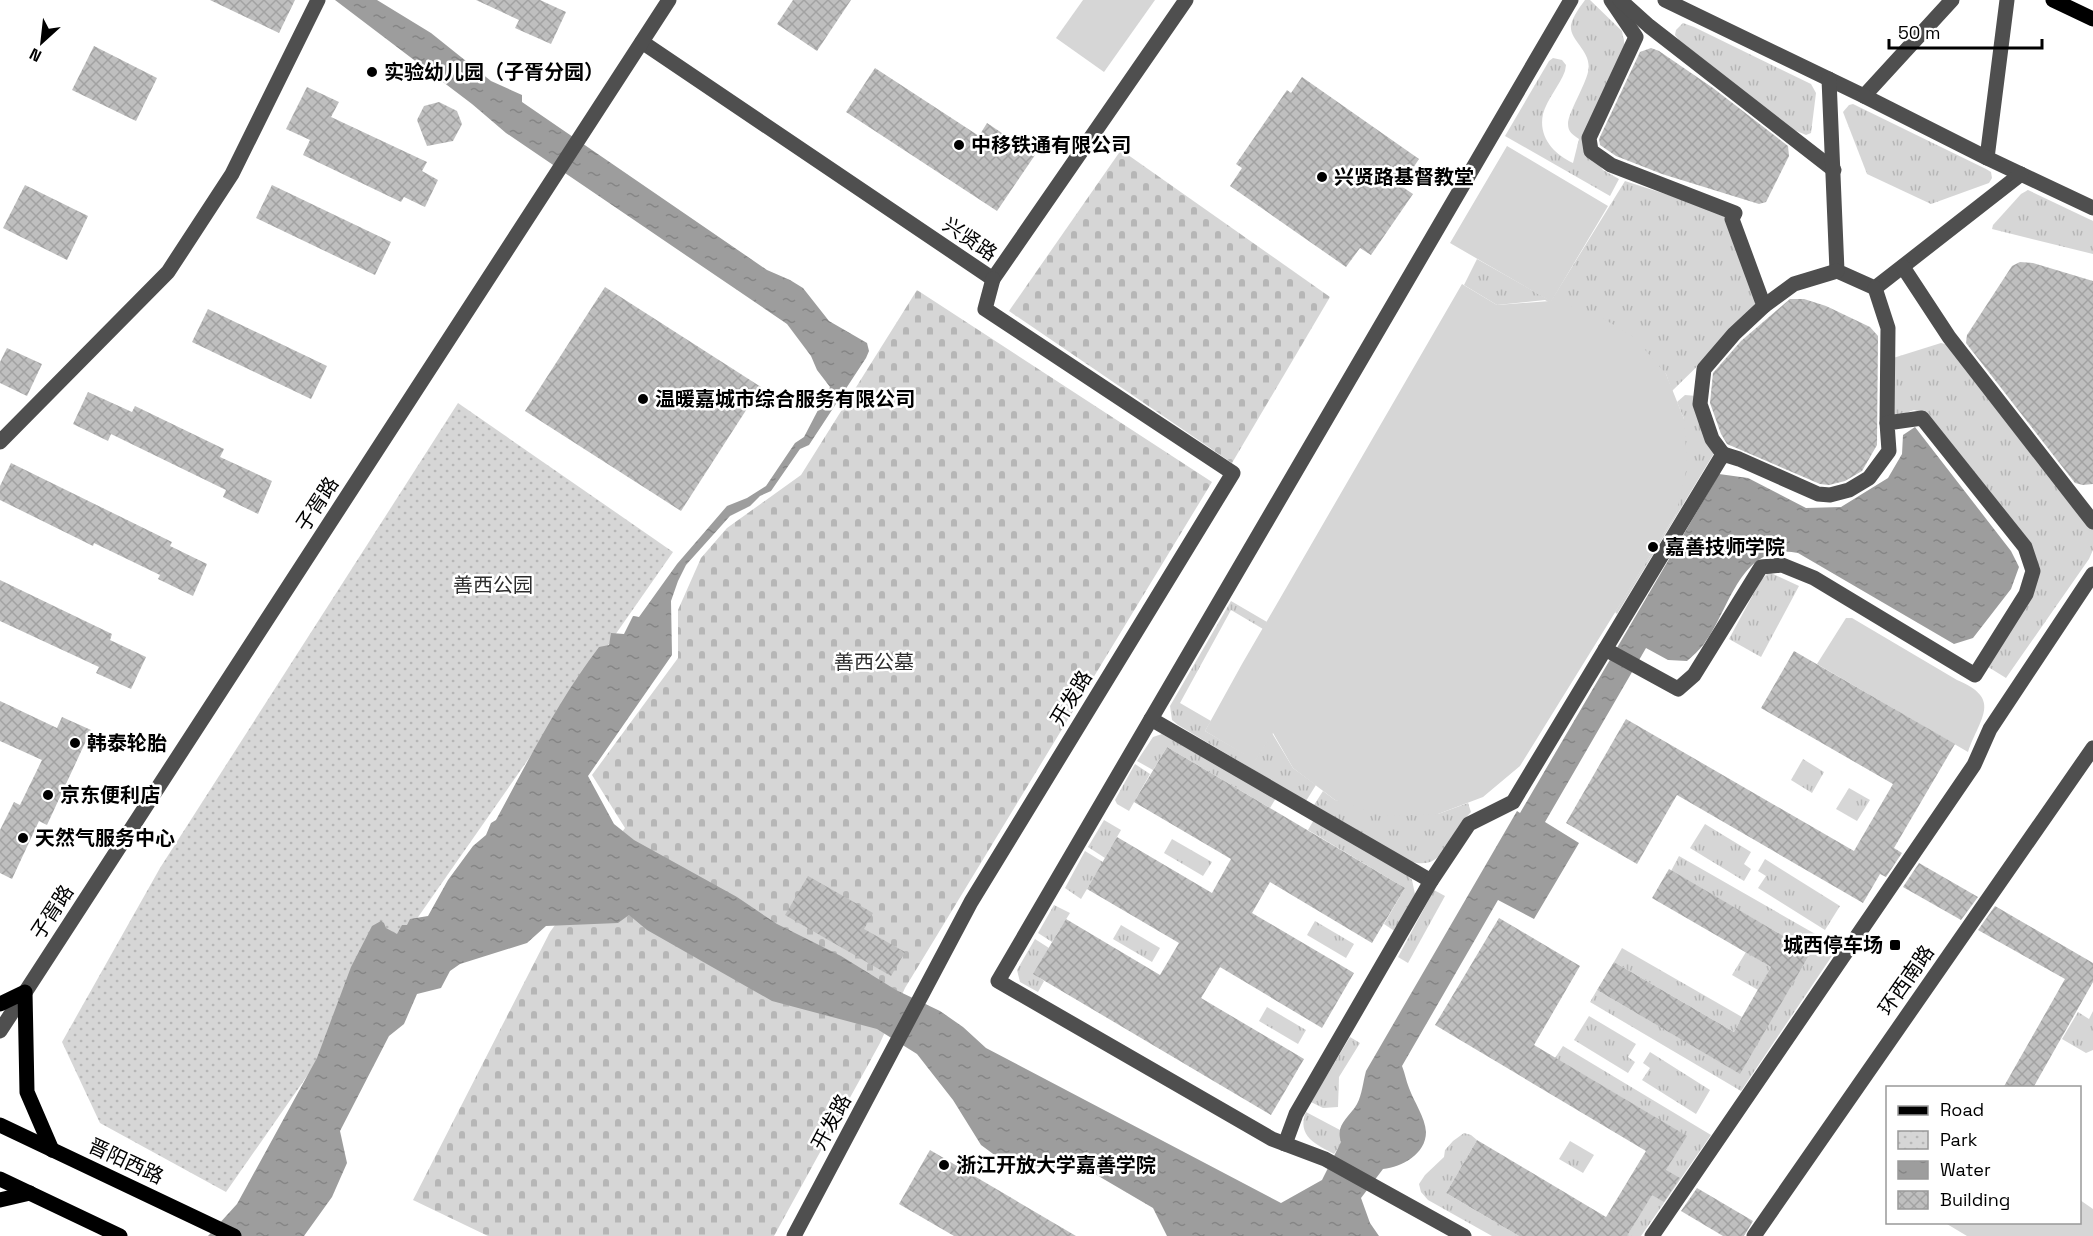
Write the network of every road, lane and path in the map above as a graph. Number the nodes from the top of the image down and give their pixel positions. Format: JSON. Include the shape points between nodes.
{"nodes":[{"id":1,"x":318,"y":0,"type":"edge"},
{"id":2,"x":669,"y":0,"type":"edge"},
{"id":3,"x":1186,"y":0,"type":"edge"},
{"id":4,"x":1571,"y":0,"type":"edge"},
{"id":5,"x":1611,"y":0,"type":"edge"},
{"id":6,"x":1620,"y":0,"type":"edge"},
{"id":7,"x":1665,"y":0,"type":"edge"},
{"id":8,"x":1952,"y":0,"type":"edge"},
{"id":9,"x":2007,"y":0,"type":"edge"},
{"id":10,"x":2053,"y":0,"type":"edge"},
{"id":11,"x":2093,"y":19,"type":"edge"},
{"id":12,"x":642,"y":42,"type":"junction"},
{"id":13,"x":1829,"y":79,"type":"junction"},
{"id":14,"x":1864,"y":96,"type":"junction"},
{"id":15,"x":1987,"y":158,"type":"junction"},
{"id":16,"x":1834,"y":170,"type":"junction"},
{"id":17,"x":2021,"y":174,"type":"junction"},
{"id":18,"x":2093,"y":208,"type":"edge"},
{"id":19,"x":1903,"y":267,"type":"junction"},
{"id":20,"x":1837,"y":271,"type":"junction"},
{"id":21,"x":993,"y":279,"type":"junction"},
{"id":22,"x":1875,"y":288,"type":"junction"},
{"id":23,"x":1764,"y":306,"type":"junction"},
{"id":24,"x":1887,"y":423,"type":"junction"},
{"id":25,"x":0,"y":442,"type":"edge"},
{"id":26,"x":1723,"y":454,"type":"junction"},
{"id":27,"x":2093,"y":522,"type":"edge"},
{"id":28,"x":2093,"y":574,"type":"edge"},
{"id":29,"x":1605,"y":650,"type":"junction"},
{"id":30,"x":1151,"y":719,"type":"junction"},
{"id":31,"x":2093,"y":748,"type":"edge"},
{"id":32,"x":1431,"y":881,"type":"junction"},
{"id":33,"x":25,"y":992,"type":"junction"},
{"id":34,"x":0,"y":1004,"type":"edge"},
{"id":35,"x":0,"y":1031,"type":"edge"},
{"id":36,"x":0,"y":1125,"type":"edge"},
{"id":37,"x":1286,"y":1144,"type":"junction"},
{"id":38,"x":52,"y":1150,"type":"junction"},
{"id":39,"x":0,"y":1179,"type":"edge"},
{"id":40,"x":30,"y":1193,"type":"junction"},
{"id":41,"x":0,"y":1200,"type":"edge"},
{"id":42,"x":120,"y":1236,"type":"edge"},
{"id":43,"x":234,"y":1236,"type":"edge"},
{"id":44,"x":794,"y":1236,"type":"edge"},
{"id":45,"x":1464,"y":1236,"type":"edge"},
{"id":46,"x":1652,"y":1236,"type":"edge"},
{"id":47,"x":1754,"y":1236,"type":"edge"}],
"edges":[{"from":1,"to":25,"type":"street","via":[[232,174],[168,272]]},
{"from":2,"to":12,"type":"street","name":"子胥路"},
{"from":3,"to":21,"type":"street","name":"兴贤路"},
{"from":4,"to":30,"type":"street"},
{"from":5,"to":23,"type":"street","via":[[1636,37],[1589,138],[1591,151],[1611,165],[1735,213],[1732,219]]},
{"from":6,"to":16,"type":"street"},
{"from":7,"to":13,"type":"street"},
{"from":8,"to":14,"type":"street"},
{"from":9,"to":15,"type":"street"},
{"from":10,"to":11,"type":"main road"},
{"from":12,"to":21,"type":"street","name":"兴贤路"},
{"from":12,"to":33,"type":"street","name":"子胥路"},
{"from":13,"to":14,"type":"street"},
{"from":13,"to":16,"type":"street"},
{"from":14,"to":15,"type":"street"},
{"from":15,"to":17,"type":"street"},
{"from":16,"to":20,"type":"street"},
{"from":17,"to":18,"type":"street"},
{"from":17,"to":19,"type":"street"},
{"from":19,"to":22,"type":"street"},
{"from":19,"to":27,"type":"street","via":[[1949,337]]},
{"from":20,"to":22,"type":"street"},
{"from":20,"to":23,"type":"street","via":[[1794,284]]},
{"from":21,"to":44,"type":"street","name":"开发路","via":[[985,309],[1233,473],[971,902]]},
{"from":22,"to":24,"type":"street","via":[[1888,328]]},
{"from":23,"to":26,"type":"street","via":[[1704,369],[1700,404],[1712,439]]},
{"from":24,"to":26,"type":"street","via":[[1888,451],[1869,478],[1849,490],[1830,495],[1818,494]]},
{"from":24,"to":29,"type":"street","via":[[1922,418],[2028,555],[2033,571],[2026,594],[1975,675],[1814,578],[1782,565],[1761,567],[1694,675],[1678,689]]},
{"from":26,"to":29,"type":"street"},
{"from":28,"to":46,"type":"street","via":[[1990,729],[1974,765]]},
{"from":29,"to":32,"type":"street","via":[[1513,802],[1469,824]]},
{"from":30,"to":32,"type":"street"},
{"from":30,"to":37,"type":"street","via":[[998,981]]},
{"from":31,"to":47,"type":"street","name":"环西南路"},
{"from":32,"to":37,"type":"street","via":[[1296,1114]]},
{"from":33,"to":34,"type":"main road"},
{"from":33,"to":35,"type":"street","name":"子胥路"},
{"from":33,"to":38,"type":"main road","via":[[27,1092]]},
{"from":36,"to":38,"type":"main road","name":"晋阳西路"},
{"from":37,"to":45,"type":"street","via":[[1325,1159]]},
{"from":38,"to":43,"type":"main road","name":"晋阳西路"},
{"from":39,"to":40,"type":"main road"},
{"from":40,"to":41,"type":"main road"},
{"from":40,"to":42,"type":"main road"}]}
